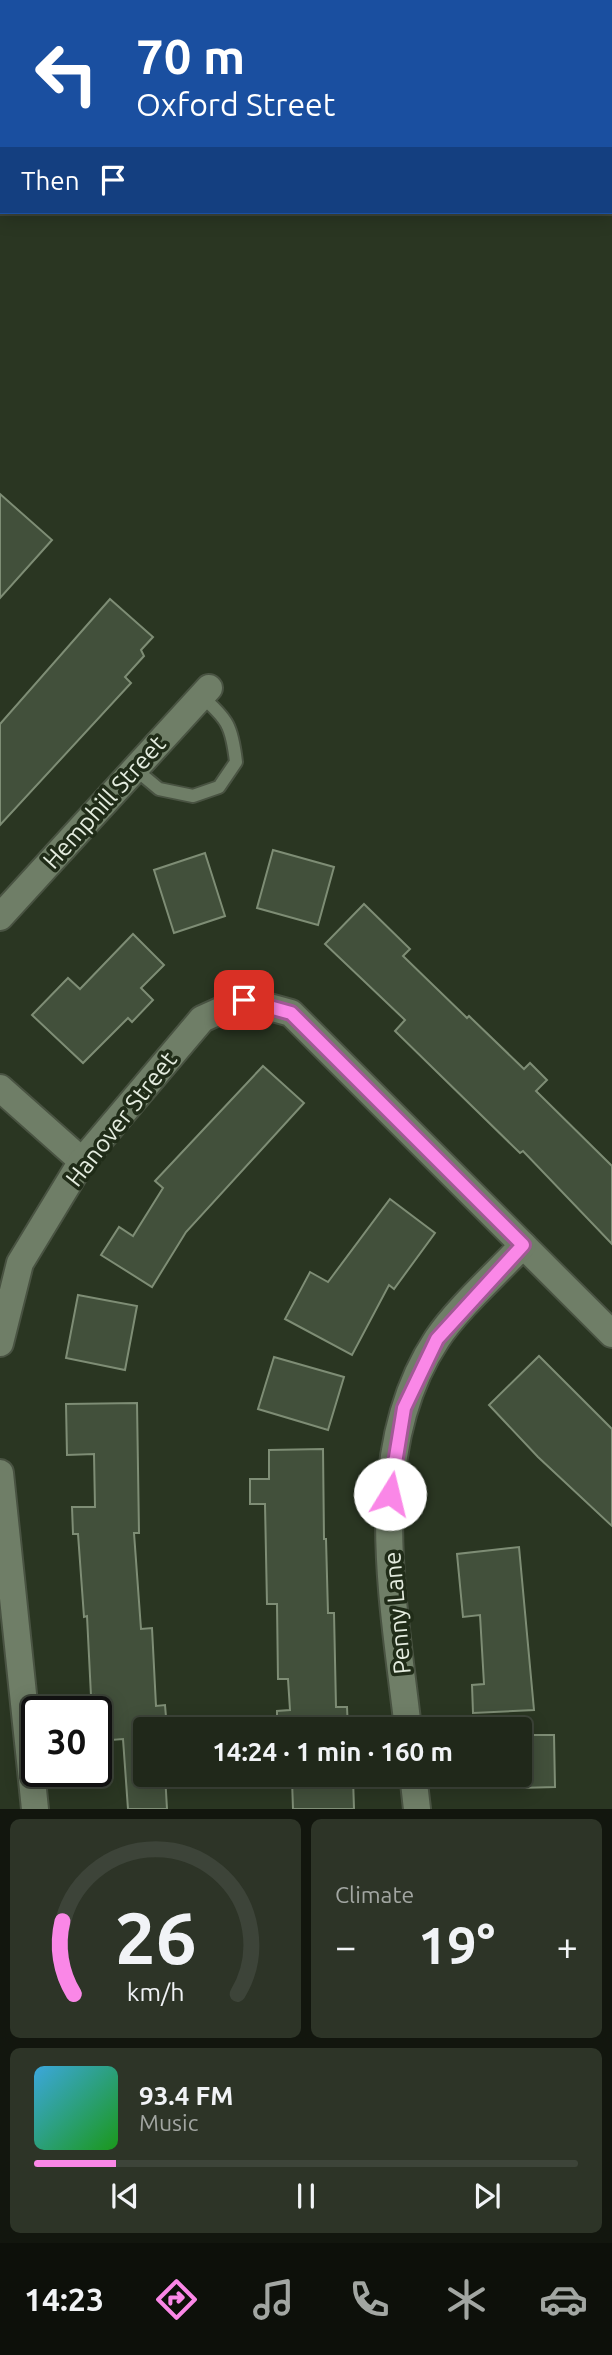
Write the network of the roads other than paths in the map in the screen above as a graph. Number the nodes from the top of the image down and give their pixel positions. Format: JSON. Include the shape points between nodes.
{"nodes":[{"id":1,"x":205,"y":692,"type":"joint"},
{"id":2,"x":135,"y":769,"type":"junction"},
{"id":3,"x":0,"y":917,"type":"edge"},
{"id":4,"x":0,"y":1088,"type":"edge"},
{"id":5,"x":82,"y":1161,"type":"junction"},
{"id":6,"x":523,"y":1245,"type":"junction"},
{"id":7,"x":612,"y":1334,"type":"edge"},
{"id":8,"x":0,"y":1343,"type":"edge"},
{"id":9,"x":0,"y":1474,"type":"edge"},
{"id":10,"x":407,"y":1717,"type":"edge"},
{"id":11,"x":414,"y":1787,"type":"edge"},
{"id":12,"x":36,"y":1809,"type":"edge"},
{"id":13,"x":417,"y":1809,"type":"edge"}],
"edges":[{"from":1,"to":2,"type":"street","name":"Hemphill Street"},
{"from":1,"to":2,"type":"lane","via":[[232,729],[236,762],[219,787],[193,796],[159,789]]},
{"from":2,"to":3,"type":"street","name":"Hemphill Street"},
{"from":4,"to":5,"type":"street"},
{"from":5,"to":6,"type":"street","name":"Hanover Street","via":[[202,1019],[244,1000],[291,1013]]},
{"from":5,"to":8,"type":"street","name":"Hanover Street","via":[[20,1264]]},
{"from":6,"to":7,"type":"street"},
{"from":6,"to":10,"type":"street","name":"Penny Lane","via":[[437,1339],[404,1408],[390,1494],[392,1587]]},
{"from":9,"to":12,"type":"street"},
{"from":11,"to":13,"type":"street"}]}
